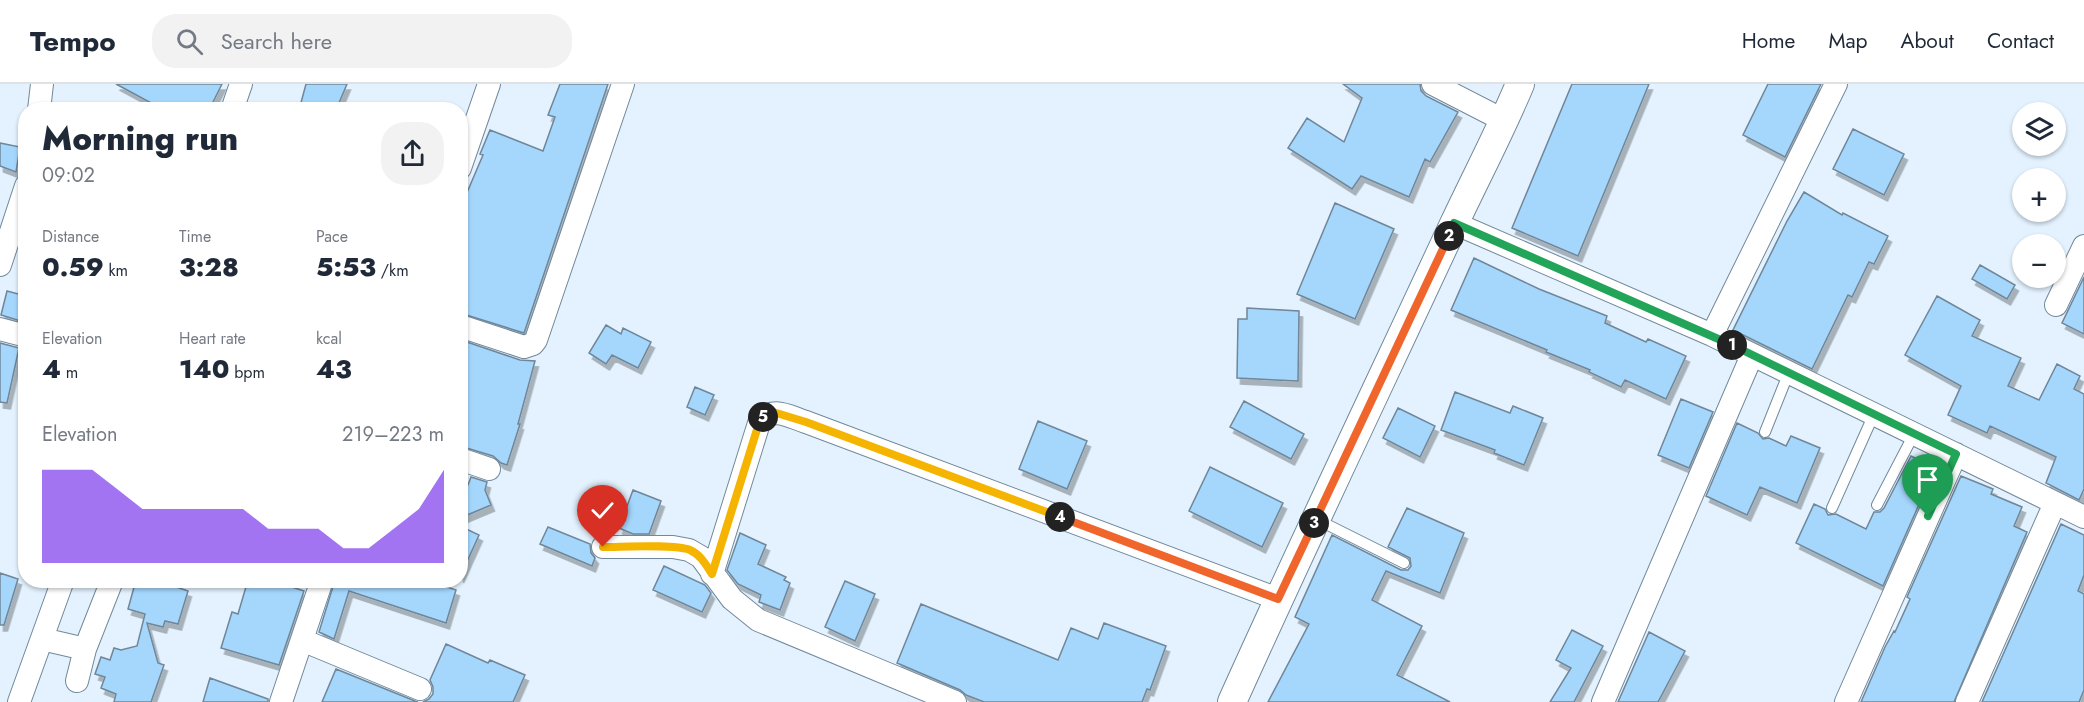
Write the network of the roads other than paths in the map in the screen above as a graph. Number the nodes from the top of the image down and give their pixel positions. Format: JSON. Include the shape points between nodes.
{"nodes":[{"id":1,"x":42,"y":84,"type":"edge"},
{"id":2,"x":241,"y":84,"type":"edge"},
{"id":3,"x":489,"y":84,"type":"edge"},
{"id":4,"x":623,"y":84,"type":"edge"},
{"id":5,"x":1433,"y":84,"type":"edge"},
{"id":6,"x":1520,"y":84,"type":"edge"},
{"id":7,"x":1836,"y":84,"type":"edge"},
{"id":8,"x":40,"y":102,"type":"edge"},
{"id":9,"x":235,"y":102,"type":"edge"},
{"id":10,"x":1505,"y":121,"type":"junction"},
{"id":11,"x":468,"y":145,"type":"edge"},
{"id":12,"x":18,"y":210,"type":"edge"},
{"id":13,"x":1454,"y":223,"type":"junction"},
{"id":14,"x":2084,"y":246,"type":"edge"},
{"id":15,"x":0,"y":265,"type":"edge"},
{"id":16,"x":2056,"y":305,"type":"dead end"},
{"id":17,"x":0,"y":329,"type":"edge"},
{"id":18,"x":468,"y":329,"type":"edge"},
{"id":19,"x":18,"y":334,"type":"edge"},
{"id":20,"x":1712,"y":335,"type":"junction"},
{"id":21,"x":1752,"y":355,"type":"junction"},
{"id":22,"x":1789,"y":372,"type":"junction"},
{"id":23,"x":1874,"y":414,"type":"junction"},
{"id":24,"x":1765,"y":432,"type":"dead end"},
{"id":25,"x":1914,"y":434,"type":"junction"},
{"id":26,"x":1956,"y":454,"type":"junction"},
{"id":27,"x":468,"y":462,"type":"edge"},
{"id":28,"x":489,"y":469,"type":"dead end"},
{"id":29,"x":2055,"y":503,"type":"junction"},
{"id":30,"x":1877,"y":505,"type":"dead end"},
{"id":31,"x":1832,"y":508,"type":"dead end"},
{"id":32,"x":2081,"y":509,"type":"edge"},
{"id":33,"x":1316,"y":519,"type":"junction"},
{"id":34,"x":603,"y":547,"type":"dead end"},
{"id":35,"x":1404,"y":563,"type":"dead end"},
{"id":36,"x":712,"y":574,"type":"junction"},
{"id":37,"x":60,"y":588,"type":"edge"},
{"id":38,"x":109,"y":588,"type":"edge"},
{"id":39,"x":319,"y":588,"type":"edge"},
{"id":40,"x":1278,"y":599,"type":"junction"},
{"id":41,"x":42,"y":639,"type":"junction"},
{"id":42,"x":302,"y":640,"type":"junction"},
{"id":43,"x":85,"y":650,"type":"junction"},
{"id":44,"x":77,"y":681,"type":"dead end"},
{"id":45,"x":420,"y":689,"type":"dead end"},
{"id":46,"x":19,"y":702,"type":"edge"},
{"id":47,"x":281,"y":702,"type":"edge"},
{"id":48,"x":955,"y":702,"type":"edge"},
{"id":49,"x":1232,"y":702,"type":"edge"},
{"id":50,"x":1603,"y":702,"type":"edge"},
{"id":51,"x":1846,"y":702,"type":"edge"},
{"id":52,"x":1967,"y":702,"type":"edge"}],
"edges":[{"from":1,"to":8,"type":"street"},
{"from":2,"to":9,"type":"street"},
{"from":3,"to":11,"type":"street"},
{"from":4,"to":18,"type":"street","via":[[536,340],[524,347]]},
{"from":5,"to":10,"type":"street"},
{"from":6,"to":10,"type":"street"},
{"from":7,"to":20,"type":"street"},
{"from":10,"to":13,"type":"street"},
{"from":12,"to":15,"type":"street"},
{"from":13,"to":20,"type":"street"},
{"from":13,"to":33,"type":"street"},
{"from":14,"to":16,"type":"street"},
{"from":17,"to":19,"type":"street"},
{"from":20,"to":21,"type":"street"},
{"from":21,"to":22,"type":"street"},
{"from":21,"to":50,"type":"street"},
{"from":22,"to":23,"type":"street"},
{"from":22,"to":24,"type":"lane"},
{"from":23,"to":25,"type":"street"},
{"from":23,"to":31,"type":"lane"},
{"from":25,"to":26,"type":"street"},
{"from":25,"to":30,"type":"lane"},
{"from":26,"to":29,"type":"street"},
{"from":26,"to":51,"type":"street"},
{"from":27,"to":28,"type":"street"},
{"from":29,"to":32,"type":"street"},
{"from":29,"to":52,"type":"street"},
{"from":33,"to":35,"type":"lane"},
{"from":33,"to":40,"type":"street"},
{"from":34,"to":36,"type":"street","via":[[689,550],[701,557]]},
{"from":36,"to":40,"type":"street","via":[[759,423],[773,412]]},
{"from":36,"to":48,"type":"street","via":[[732,599],[758,620]]},
{"from":37,"to":41,"type":"street"},
{"from":38,"to":43,"type":"street"},
{"from":39,"to":42,"type":"street"},
{"from":40,"to":49,"type":"street"},
{"from":41,"to":43,"type":"street"},
{"from":41,"to":46,"type":"street"},
{"from":42,"to":45,"type":"street"},
{"from":42,"to":47,"type":"street"},
{"from":43,"to":44,"type":"street"}]}
